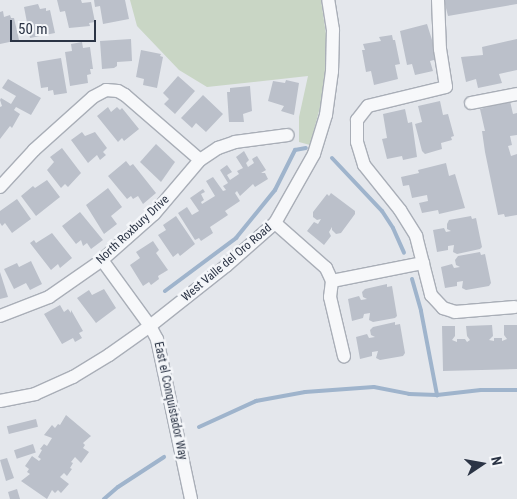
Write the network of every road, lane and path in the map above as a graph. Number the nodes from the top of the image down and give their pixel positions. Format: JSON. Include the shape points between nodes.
{"nodes":[{"id":1,"x":328,"y":0,"type":"edge"},
{"id":2,"x":438,"y":0,"type":"edge"},
{"id":3,"x":517,"y":94,"type":"edge"},
{"id":4,"x":471,"y":104,"type":"dead end"},
{"id":5,"x":288,"y":134,"type":"dead end"},
{"id":6,"x":200,"y":160,"type":"junction"},
{"id":7,"x":0,"y":187,"type":"edge"},
{"id":8,"x":275,"y":223,"type":"junction"},
{"id":9,"x":102,"y":260,"type":"junction"},
{"id":10,"x":423,"y":263,"type":"junction"},
{"id":11,"x":332,"y":281,"type":"junction"},
{"id":12,"x":515,"y":307,"type":"dead end"},
{"id":13,"x":0,"y":316,"type":"edge"},
{"id":14,"x":150,"y":326,"type":"junction"},
{"id":15,"x":344,"y":356,"type":"dead end"},
{"id":16,"x":0,"y":401,"type":"edge"},
{"id":17,"x":191,"y":499,"type":"edge"}],
"edges":[{"from":1,"to":8,"type":"street","name":"West Valle del Oro Road","via":[[333,30],[326,115],[314,154]]},
{"from":2,"to":10,"type":"street","via":[[446,87],[368,106],[357,120],[357,142],[364,165],[416,236]]},
{"from":3,"to":4,"type":"street"},
{"from":5,"to":6,"type":"street","name":"North Roxbury Drive","via":[[235,142]]},
{"from":6,"to":7,"type":"street","via":[[113,86],[93,97],[34,150]]},
{"from":6,"to":9,"type":"street","name":"North Roxbury Drive","via":[[154,214]]},
{"from":8,"to":11,"type":"street","via":[[326,268]]},
{"from":8,"to":14,"type":"street","name":"West Valle del Oro Road"},
{"from":9,"to":13,"type":"street","name":"North Roxbury Drive","via":[[49,297]]},
{"from":9,"to":14,"type":"street","name":"East el Conquistador Way"},
{"from":10,"to":11,"type":"street"},
{"from":10,"to":12,"type":"street","via":[[431,295],[443,308],[456,312]]},
{"from":11,"to":15,"type":"street","via":[[330,298]]},
{"from":14,"to":16,"type":"street","name":"West Valle del Oro Road","via":[[73,377],[34,394]]},
{"from":14,"to":17,"type":"street","name":"East el Conquistador Way","via":[[157,339]]}]}
